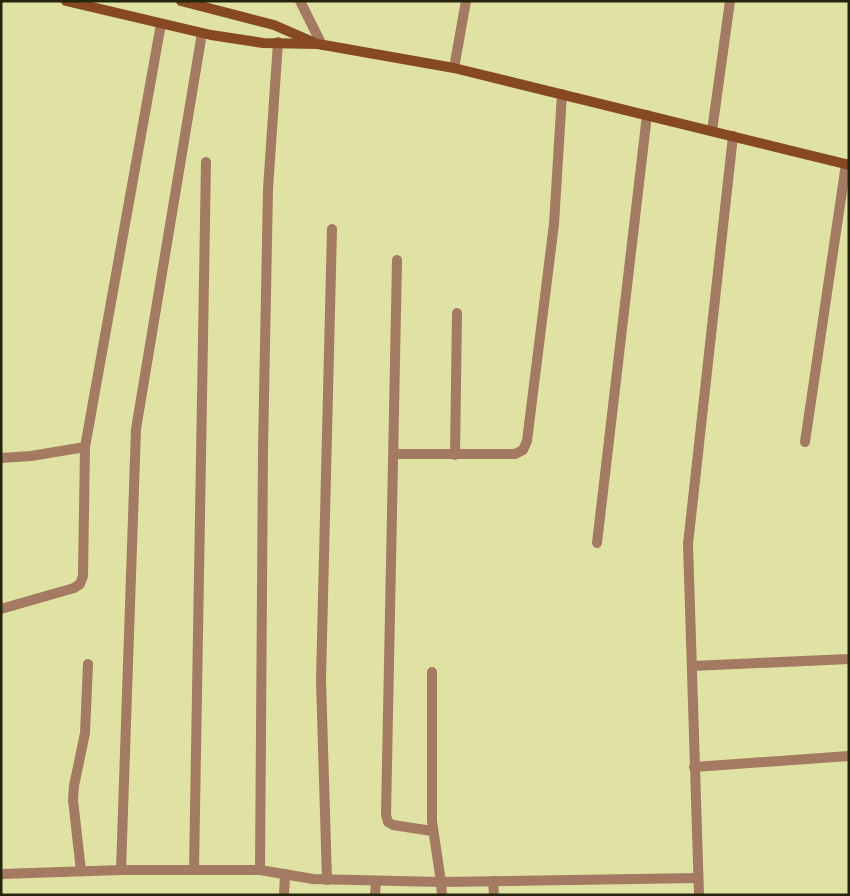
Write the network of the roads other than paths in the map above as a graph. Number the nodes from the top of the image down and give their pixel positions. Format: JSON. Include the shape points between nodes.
{"nodes":[{"id":1,"x":66,"y":1,"type":"edge"},
{"id":2,"x":181,"y":1,"type":"edge"},
{"id":3,"x":300,"y":1,"type":"edge"},
{"id":4,"x":466,"y":1,"type":"edge"},
{"id":5,"x":730,"y":1,"type":"edge"},
{"id":6,"x":161,"y":24,"type":"junction"},
{"id":7,"x":202,"y":33,"type":"junction"},
{"id":8,"x":278,"y":42,"type":"junction"},
{"id":9,"x":320,"y":44,"type":"junction"},
{"id":10,"x":454,"y":68,"type":"junction"},
{"id":11,"x":562,"y":94,"type":"junction"},
{"id":12,"x":647,"y":114,"type":"junction"},
{"id":13,"x":712,"y":131,"type":"junction"},
{"id":14,"x":733,"y":136,"type":"junction"},
{"id":15,"x":206,"y":162,"type":"dead end"},
{"id":16,"x":847,"y":165,"type":"edge"},
{"id":17,"x":332,"y":229,"type":"dead end"},
{"id":18,"x":398,"y":260,"type":"dead end"},
{"id":19,"x":457,"y":313,"type":"dead end"},
{"id":20,"x":805,"y":442,"type":"dead end"},
{"id":21,"x":85,"y":447,"type":"junction"},
{"id":22,"x":394,"y":454,"type":"junction"},
{"id":23,"x":456,"y":455,"type":"junction"},
{"id":24,"x":1,"y":458,"type":"edge"},
{"id":25,"x":597,"y":543,"type":"dead end"},
{"id":26,"x":1,"y":609,"type":"edge"},
{"id":27,"x":849,"y":659,"type":"edge"},
{"id":28,"x":88,"y":664,"type":"dead end"},
{"id":29,"x":692,"y":666,"type":"junction"},
{"id":30,"x":432,"y":672,"type":"dead end"},
{"id":31,"x":849,"y":756,"type":"edge"},
{"id":32,"x":694,"y":767,"type":"junction"},
{"id":33,"x":432,"y":831,"type":"junction"},
{"id":34,"x":121,"y":870,"type":"junction"},
{"id":35,"x":194,"y":870,"type":"junction"},
{"id":36,"x":260,"y":870,"type":"junction"},
{"id":37,"x":81,"y":871,"type":"junction"},
{"id":38,"x":1,"y":874,"type":"edge"},
{"id":39,"x":285,"y":874,"type":"junction"},
{"id":40,"x":698,"y":878,"type":"junction"},
{"id":41,"x":327,"y":880,"type":"junction"},
{"id":42,"x":376,"y":881,"type":"junction"},
{"id":43,"x":493,"y":881,"type":"junction"},
{"id":44,"x":442,"y":882,"type":"junction"},
{"id":45,"x":284,"y":895,"type":"edge"},
{"id":46,"x":375,"y":895,"type":"edge"},
{"id":47,"x":442,"y":895,"type":"edge"},
{"id":48,"x":494,"y":895,"type":"edge"},
{"id":49,"x":699,"y":895,"type":"edge"}],
"edges":[{"from":1,"to":6,"type":"main road"},
{"from":2,"to":9,"type":"main road","via":[[274,25]]},
{"from":3,"to":9,"type":"street"},
{"from":4,"to":10,"type":"street"},
{"from":5,"to":13,"type":"street"},
{"from":6,"to":7,"type":"main road"},
{"from":6,"to":21,"type":"street"},
{"from":7,"to":8,"type":"main road","via":[[263,43]]},
{"from":7,"to":34,"type":"street","via":[[138,410]]},
{"from":8,"to":9,"type":"main road"},
{"from":8,"to":36,"type":"street","via":[[268,199]]},
{"from":9,"to":10,"type":"main road"},
{"from":10,"to":11,"type":"main road"},
{"from":11,"to":12,"type":"main road"},
{"from":11,"to":23,"type":"street","via":[[554,224],[527,441],[524,450],[514,454]]},
{"from":12,"to":13,"type":"main road"},
{"from":12,"to":25,"type":"street"},
{"from":13,"to":14,"type":"main road"},
{"from":14,"to":16,"type":"main road"},
{"from":14,"to":29,"type":"street","via":[[689,527]]},
{"from":15,"to":35,"type":"street"},
{"from":16,"to":20,"type":"street"},
{"from":17,"to":41,"type":"street","via":[[321,689]]},
{"from":18,"to":22,"type":"street"},
{"from":19,"to":23,"type":"street"},
{"from":21,"to":24,"type":"street"},
{"from":21,"to":26,"type":"street","via":[[83,576],[80,584]]},
{"from":22,"to":23,"type":"street"},
{"from":22,"to":33,"type":"street","via":[[386,815],[393,825]]},
{"from":27,"to":29,"type":"street"},
{"from":28,"to":37,"type":"street","via":[[85,733],[73,800]]},
{"from":29,"to":32,"type":"street"},
{"from":30,"to":33,"type":"street"},
{"from":31,"to":32,"type":"street"},
{"from":32,"to":40,"type":"street"},
{"from":33,"to":44,"type":"street"},
{"from":34,"to":35,"type":"street"},
{"from":34,"to":37,"type":"street"},
{"from":35,"to":36,"type":"street"},
{"from":36,"to":39,"type":"street"},
{"from":37,"to":38,"type":"street"},
{"from":39,"to":41,"type":"street"},
{"from":39,"to":45,"type":"street"},
{"from":40,"to":43,"type":"street"},
{"from":40,"to":49,"type":"street"},
{"from":41,"to":42,"type":"street"},
{"from":42,"to":44,"type":"street"},
{"from":42,"to":46,"type":"street"},
{"from":43,"to":44,"type":"street"},
{"from":43,"to":48,"type":"street"},
{"from":44,"to":47,"type":"street"}]}
